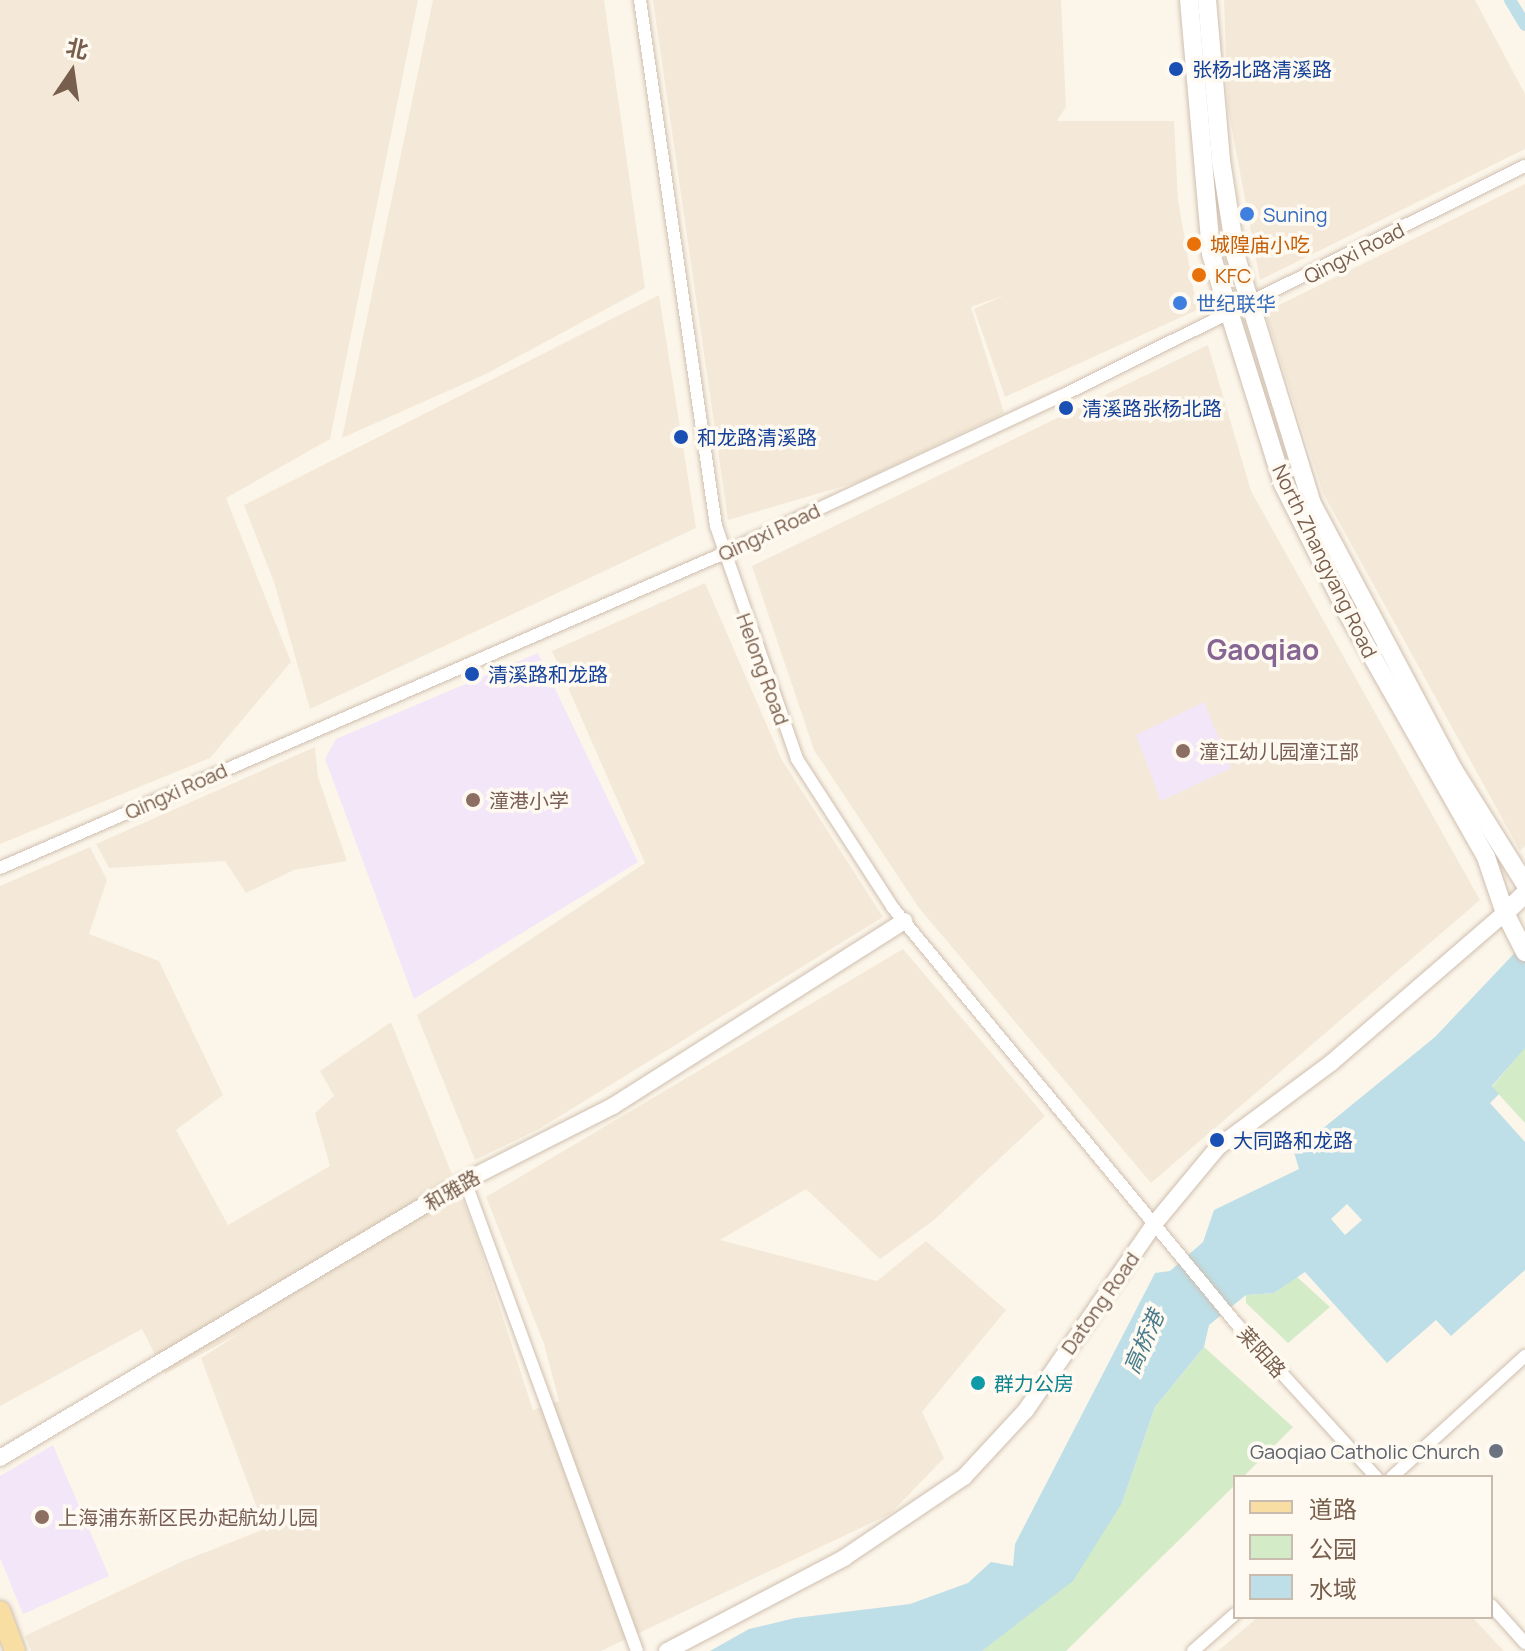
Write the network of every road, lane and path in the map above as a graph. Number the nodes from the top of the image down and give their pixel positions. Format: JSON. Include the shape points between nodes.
{"nodes":[{"id":1,"x":640,"y":0,"type":"edge"},
{"id":2,"x":1189,"y":0,"type":"edge"},
{"id":3,"x":1207,"y":0,"type":"edge"},
{"id":4,"x":1525,"y":166,"type":"edge"},
{"id":5,"x":1251,"y":305,"type":"junction"},
{"id":6,"x":1227,"y":316,"type":"junction"},
{"id":7,"x":722,"y":554,"type":"junction"},
{"id":8,"x":0,"y":868,"type":"edge"},
{"id":9,"x":1525,"y":884,"type":"edge"},
{"id":10,"x":1525,"y":894,"type":"edge"},
{"id":11,"x":1505,"y":913,"type":"junction"},
{"id":12,"x":904,"y":921,"type":"junction"},
{"id":13,"x":1522,"y":946,"type":"edge"},
{"id":14,"x":465,"y":1181,"type":"junction"},
{"id":15,"x":1155,"y":1223,"type":"junction"},
{"id":16,"x":1525,"y":1356,"type":"edge"},
{"id":17,"x":0,"y":1458,"type":"edge"},
{"id":18,"x":1374,"y":1475,"type":"edge"},
{"id":19,"x":1394,"y":1475,"type":"edge"},
{"id":20,"x":1493,"y":1607,"type":"edge"},
{"id":21,"x":0,"y":1611,"type":"edge"},
{"id":22,"x":1233,"y":1616,"type":"edge"},
{"id":23,"x":1525,"y":1643,"type":"edge"},
{"id":24,"x":15,"y":1651,"type":"edge"},
{"id":25,"x":637,"y":1651,"type":"edge"},
{"id":26,"x":667,"y":1651,"type":"edge"},
{"id":27,"x":1193,"y":1651,"type":"edge"}],
"edges":[{"from":1,"to":7,"type":"street","name":"Helong Road"},
{"from":2,"to":6,"type":"main road","name":"North Zhangyang Road","via":[[1211,254]]},
{"from":3,"to":5,"type":"main road","name":"North Zhangyang Road","via":[[1221,161],[1236,257]]},
{"from":4,"to":5,"type":"street","name":"Qingxi Road"},
{"from":5,"to":6,"type":"street","name":"Qingxi Road"},
{"from":5,"to":9,"type":"main road","name":"North Zhangyang Road","via":[[1312,504],[1453,769]]},
{"from":6,"to":7,"type":"street","name":"Qingxi Road"},
{"from":6,"to":11,"type":"main road","name":"North Zhangyang Road","via":[[1283,484],[1348,614],[1486,857]]},
{"from":7,"to":8,"type":"street","name":"Qingxi Road"},
{"from":7,"to":12,"type":"street","name":"Helong Road","via":[[797,759]]},
{"from":10,"to":11,"type":"main road"},
{"from":11,"to":13,"type":"main road","name":"North Zhangyang Road"},
{"from":11,"to":15,"type":"street","name":"Datong Road","via":[[1331,1063],[1218,1147]]},
{"from":12,"to":14,"type":"street","name":"和雅路","via":[[613,1106]]},
{"from":12,"to":15,"type":"street","name":"Helong Road"},
{"from":14,"to":17,"type":"street","name":"和雅路"},
{"from":14,"to":25,"type":"street"},
{"from":15,"to":18,"type":"street","name":"莱阳路","via":[[1235,1322]]},
{"from":15,"to":26,"type":"street","name":"Datong Road","via":[[1026,1410],[964,1477],[844,1558]]},
{"from":16,"to":19,"type":"street"},
{"from":20,"to":23,"type":"street"},
{"from":21,"to":24,"type":"main road"},
{"from":22,"to":27,"type":"street"}]}
